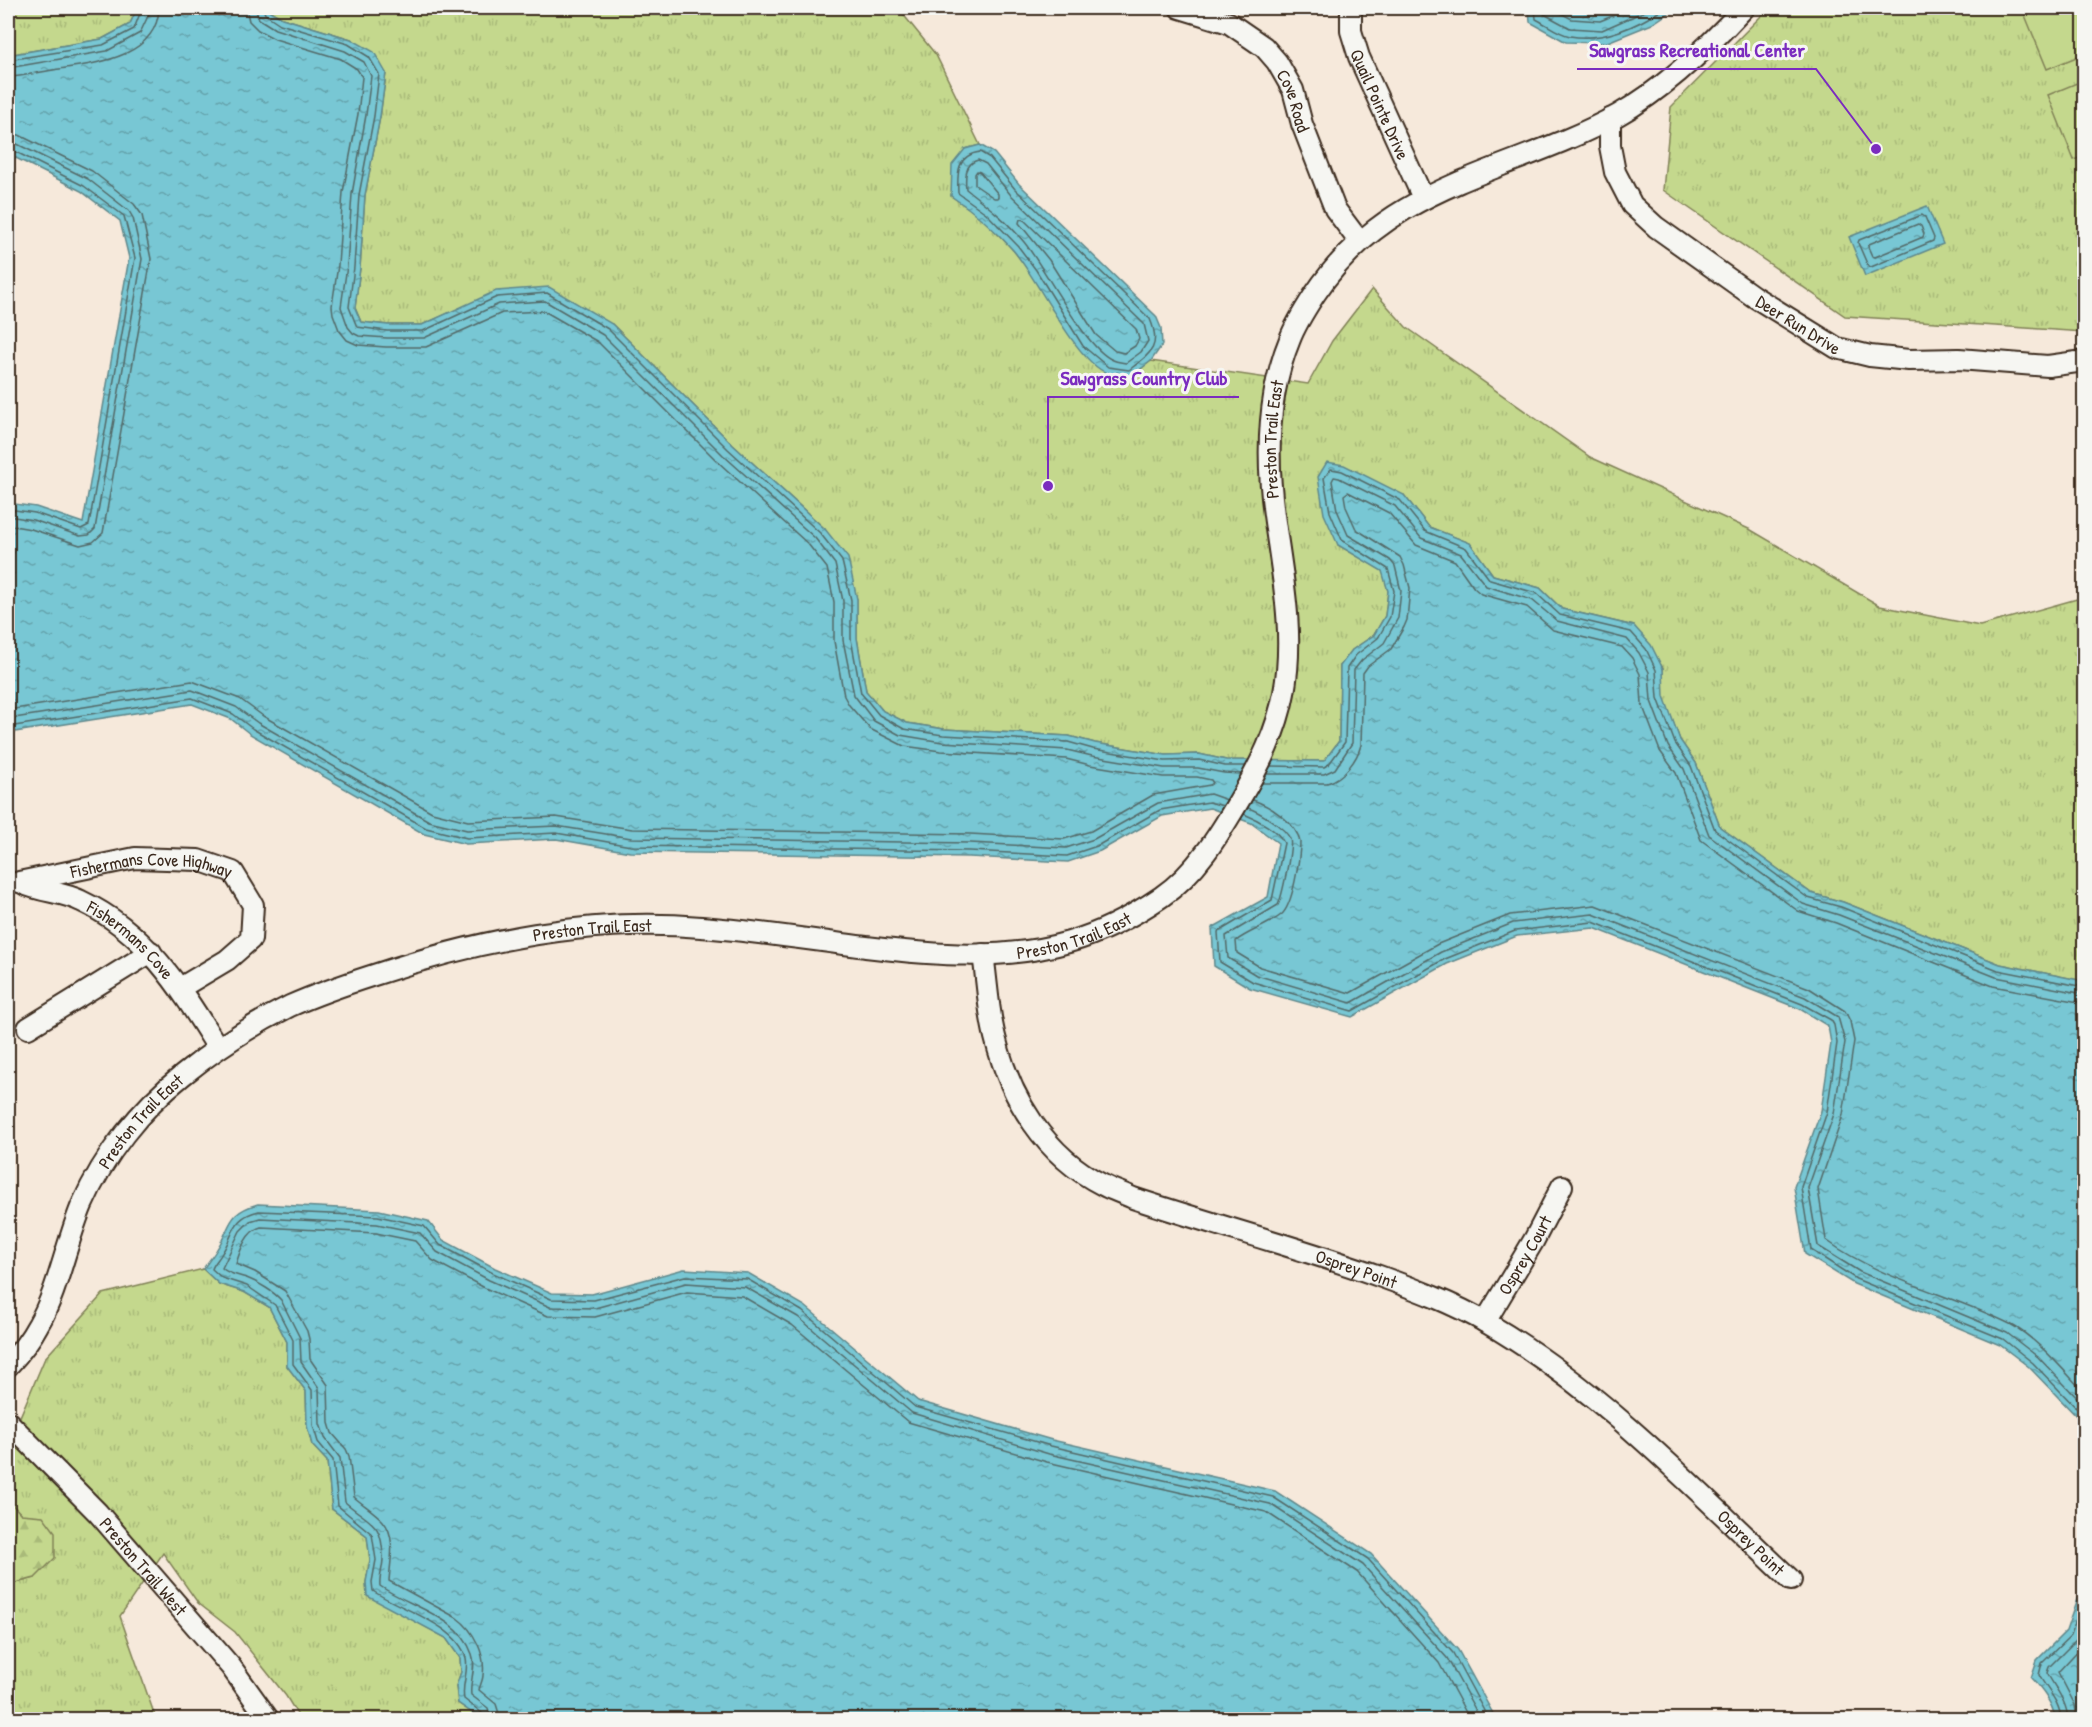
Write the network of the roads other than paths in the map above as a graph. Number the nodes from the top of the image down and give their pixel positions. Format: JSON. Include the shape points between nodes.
{"nodes":[{"id":1,"x":1180,"y":8,"type":"edge"},
{"id":2,"x":1351,"y":8,"type":"edge"},
{"id":3,"x":1744,"y":8,"type":"edge"},
{"id":4,"x":1610,"y":119,"type":"junction"},
{"id":5,"x":1423,"y":198,"type":"junction"},
{"id":6,"x":1359,"y":241,"type":"junction"},
{"id":7,"x":2085,"y":361,"type":"edge"},
{"id":8,"x":14,"y":880,"type":"edge"},
{"id":9,"x":151,"y":952,"type":"junction"},
{"id":10,"x":982,"y":954,"type":"junction"},
{"id":11,"x":180,"y":988,"type":"junction"},
{"id":12,"x":28,"y":1028,"type":"dead end"},
{"id":13,"x":218,"y":1048,"type":"junction"},
{"id":14,"x":1562,"y":1186,"type":"dead end"},
{"id":15,"x":1485,"y":1322,"type":"junction"},
{"id":16,"x":8,"y":1366,"type":"edge"},
{"id":17,"x":8,"y":1422,"type":"edge"},
{"id":18,"x":1791,"y":1580,"type":"dead end"},
{"id":19,"x":269,"y":1719,"type":"edge"}],
"edges":[{"from":1,"to":6,"type":"street","name":"Cove Road","via":[[1229,22],[1264,46],[1277,62],[1293,90],[1335,209]]},
{"from":2,"to":5,"type":"street","name":"Quail Pointe Drive","via":[[1351,30],[1359,57]]},
{"from":3,"to":4,"type":"street","name":"Preston Trail East","via":[[1666,81]]},
{"from":4,"to":5,"type":"street","name":"Preston Trail East"},
{"from":4,"to":7,"type":"street","name":"Deer Run Drive","via":[[1615,172],[1632,205],[1656,227],[1753,296],[1837,348],[1909,360],[1959,359],[2048,366]]},
{"from":5,"to":6,"type":"street","name":"Preston Trail East"},
{"from":6,"to":10,"type":"street","name":"Preston Trail East","via":[[1328,274],[1304,311],[1276,380],[1269,454],[1288,621],[1283,700],[1268,748],[1220,834],[1196,865],[1166,893],[1125,919],[1065,943],[1039,950]]},
{"from":8,"to":9,"type":"street","name":"Fishermans Cove","via":[[81,901],[114,919]]},
{"from":8,"to":11,"type":"street","name":"Fishermans Cove Highway","via":[[135,858],[198,860],[233,872],[253,905],[251,939],[227,960]]},
{"from":9,"to":11,"type":"street","name":"Fishermans Cove"},
{"from":9,"to":12,"type":"street"},
{"from":10,"to":13,"type":"street","name":"Preston Trail East","via":[[924,954],[696,926],[628,925],[561,930],[494,941],[419,960],[328,990],[250,1027]]},
{"from":10,"to":15,"type":"street","name":"Osprey Point","via":[[995,1036],[1009,1079],[1029,1119],[1050,1146],[1074,1167],[1133,1198],[1424,1292]]},
{"from":11,"to":13,"type":"street","name":"Fishermans Cove"},
{"from":13,"to":16,"type":"street","name":"Preston Trail East","via":[[150,1104],[102,1167],[80,1211],[47,1307]]},
{"from":14,"to":15,"type":"street","name":"Osprey Court"},
{"from":15,"to":18,"type":"street","name":"Osprey Point","via":[[1580,1386]]},
{"from":17,"to":19,"type":"street","name":"Preston Trail West","via":[[98,1513],[231,1667]]}]}
